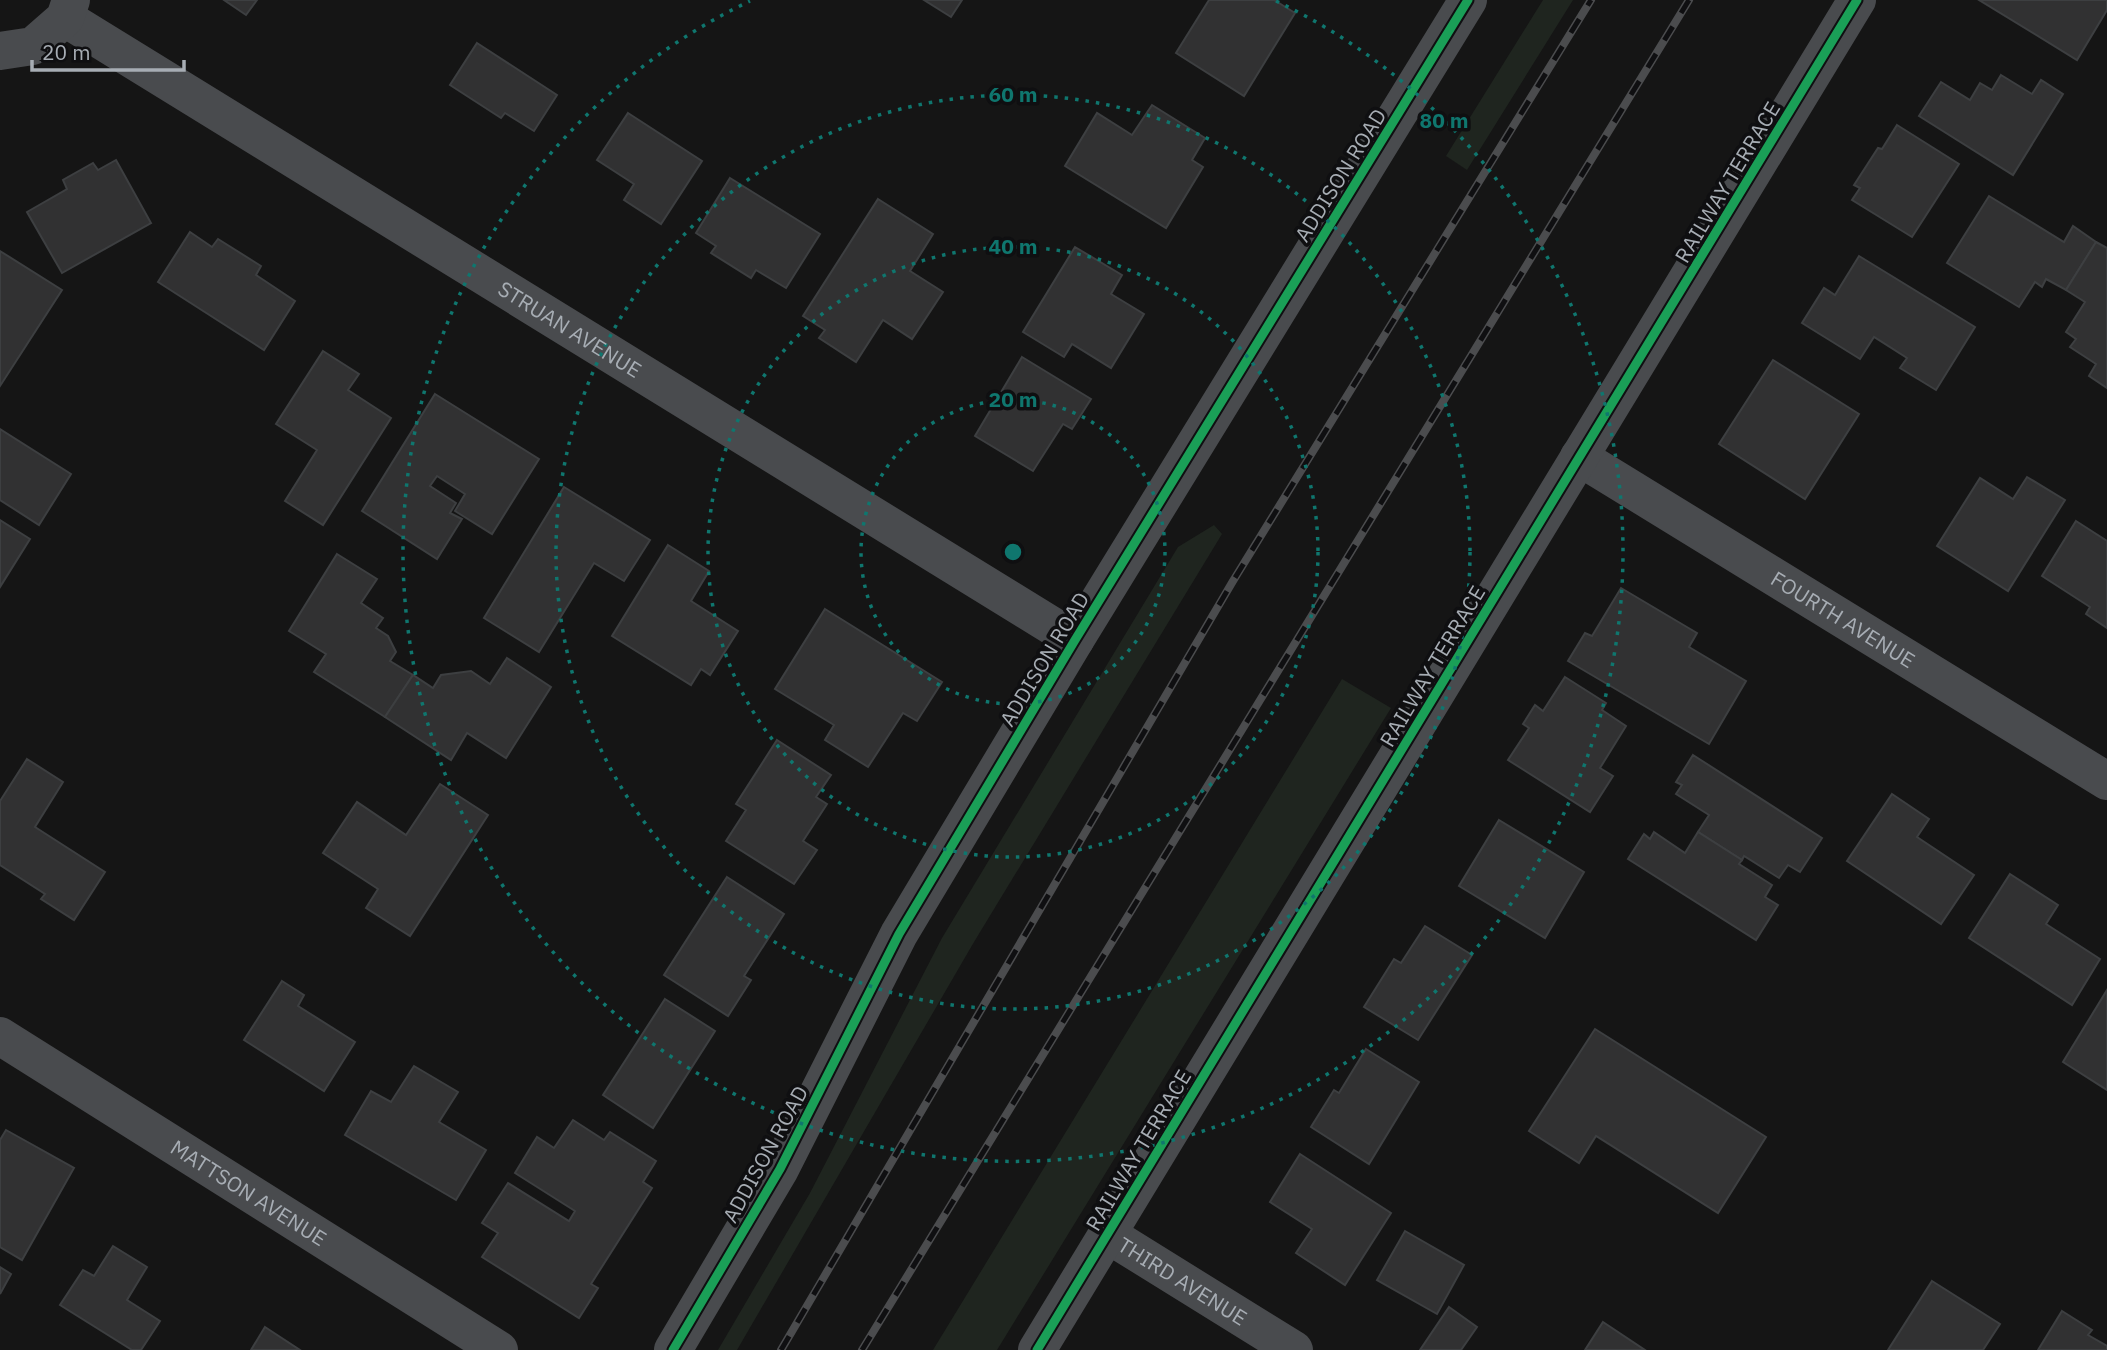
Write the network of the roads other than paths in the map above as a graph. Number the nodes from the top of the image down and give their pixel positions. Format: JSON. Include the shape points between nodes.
{"nodes":[{"id":1,"x":1468,"y":0,"type":"edge"},
{"id":2,"x":1857,"y":0,"type":"edge"},
{"id":3,"x":68,"y":9,"type":"edge"},
{"id":4,"x":0,"y":51,"type":"edge"},
{"id":5,"x":1579,"y":457,"type":"junction"},
{"id":6,"x":1075,"y":640,"type":"junction"},
{"id":7,"x":2107,"y":781,"type":"edge"},
{"id":8,"x":0,"y":1036,"type":"edge"},
{"id":9,"x":1107,"y":1234,"type":"junction"},
{"id":10,"x":499,"y":1350,"type":"edge"},
{"id":11,"x":673,"y":1350,"type":"edge"},
{"id":12,"x":1037,"y":1350,"type":"edge"},
{"id":13,"x":1294,"y":1350,"type":"edge"}],
"edges":[{"from":1,"to":6,"type":"street","name":"ADDISON ROAD"},
{"from":2,"to":5,"type":"street","name":"RAILWAY TERRACE"},
{"from":3,"to":4,"type":"street","via":[[33,46]]},
{"from":3,"to":6,"type":"street","name":"STRUAN AVENUE"},
{"from":5,"to":7,"type":"street","name":"FOURTH AVENUE"},
{"from":5,"to":9,"type":"street","name":"RAILWAY TERRACE"},
{"from":6,"to":11,"type":"street","name":"ADDISON ROAD","via":[[899,934],[780,1169]]},
{"from":8,"to":10,"type":"street","name":"MATTSON AVENUE"},
{"from":9,"to":12,"type":"street","name":"RAILWAY TERRACE"},
{"from":9,"to":13,"type":"street","name":"THIRD AVENUE"}]}
